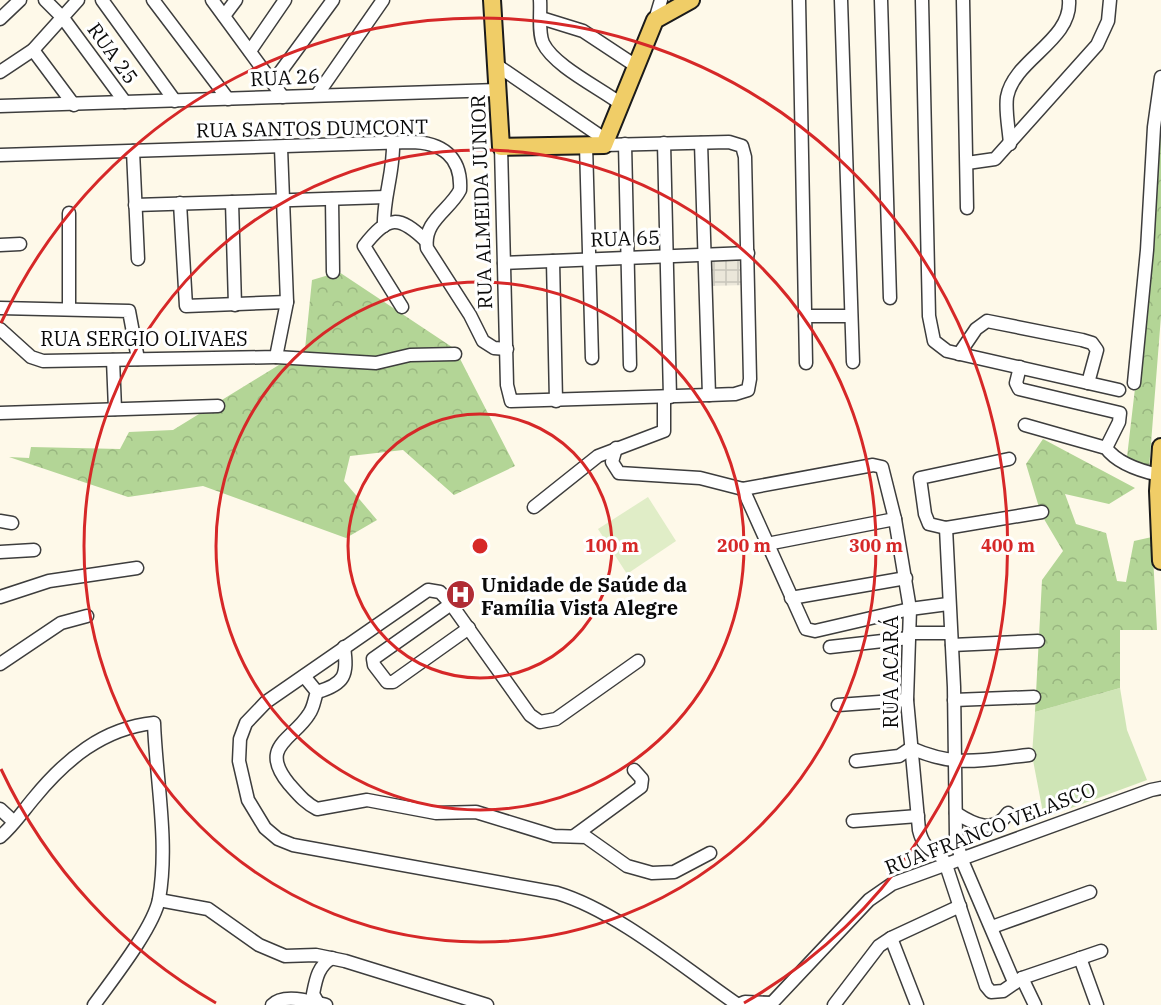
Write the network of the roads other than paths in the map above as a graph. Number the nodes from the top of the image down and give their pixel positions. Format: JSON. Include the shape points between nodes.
{"nodes":[{"id":1,"x":20,"y":0,"type":"edge"},
{"id":2,"x":45,"y":0,"type":"edge"},
{"id":3,"x":78,"y":0,"type":"edge"},
{"id":4,"x":102,"y":0,"type":"edge"},
{"id":5,"x":153,"y":0,"type":"edge"},
{"id":6,"x":212,"y":0,"type":"edge"},
{"id":7,"x":236,"y":0,"type":"edge"},
{"id":8,"x":285,"y":0,"type":"edge"},
{"id":9,"x":333,"y":0,"type":"edge"},
{"id":10,"x":383,"y":0,"type":"edge"},
{"id":11,"x":492,"y":0,"type":"edge"},
{"id":12,"x":540,"y":0,"type":"edge"},
{"id":13,"x":691,"y":0,"type":"edge"},
{"id":14,"x":799,"y":0,"type":"edge"},
{"id":15,"x":841,"y":0,"type":"edge"},
{"id":16,"x":882,"y":0,"type":"edge"},
{"id":17,"x":922,"y":0,"type":"edge"},
{"id":18,"x":963,"y":0,"type":"edge"},
{"id":19,"x":1069,"y":0,"type":"edge"},
{"id":20,"x":1110,"y":0,"type":"edge"},
{"id":21,"x":666,"y":3,"type":"edge"},
{"id":22,"x":224,"y":16,"type":"junction"},
{"id":23,"x":63,"y":18,"type":"junction"},
{"id":24,"x":541,"y":18,"type":"junction"},
{"id":25,"x":0,"y":19,"type":"edge"},
{"id":26,"x":33,"y":50,"type":"junction"},
{"id":27,"x":250,"y":51,"type":"junction"},
{"id":28,"x":498,"y":66,"type":"junction"},
{"id":29,"x":636,"y":66,"type":"junction"},
{"id":30,"x":0,"y":72,"type":"edge"},
{"id":31,"x":1161,"y":77,"type":"edge"},
{"id":32,"x":273,"y":82,"type":"junction"},
{"id":33,"x":498,"y":90,"type":"junction"},
{"id":34,"x":317,"y":95,"type":"junction"},
{"id":35,"x":284,"y":97,"type":"junction"},
{"id":36,"x":228,"y":99,"type":"junction"},
{"id":37,"x":175,"y":101,"type":"junction"},
{"id":38,"x":125,"y":102,"type":"junction"},
{"id":39,"x":621,"y":104,"type":"junction"},
{"id":40,"x":74,"y":105,"type":"junction"},
{"id":41,"x":0,"y":106,"type":"edge"},
{"id":42,"x":605,"y":142,"type":"junction"},
{"id":43,"x":393,"y":143,"type":"junction"},
{"id":44,"x":664,"y":143,"type":"junction"},
{"id":45,"x":701,"y":143,"type":"junction"},
{"id":46,"x":626,"y":144,"type":"junction"},
{"id":47,"x":1010,"y":144,"type":"junction"},
{"id":48,"x":586,"y":145,"type":"junction"},
{"id":49,"x":501,"y":147,"type":"junction"},
{"id":50,"x":281,"y":148,"type":"junction"},
{"id":51,"x":133,"y":151,"type":"junction"},
{"id":52,"x":0,"y":155,"type":"edge"},
{"id":53,"x":967,"y":163,"type":"junction"},
{"id":54,"x":386,"y":197,"type":"junction"},
{"id":55,"x":332,"y":199,"type":"junction"},
{"id":56,"x":282,"y":200,"type":"junction"},
{"id":57,"x":231,"y":202,"type":"junction"},
{"id":58,"x":180,"y":203,"type":"junction"},
{"id":59,"x":135,"y":205,"type":"junction"},
{"id":60,"x":967,"y":208,"type":"dead end"},
{"id":61,"x":69,"y":213,"type":"dead end"},
{"id":62,"x":384,"y":226,"type":"junction"},
{"id":63,"x":426,"y":241,"type":"junction"},
{"id":64,"x":20,"y":244,"type":"dead end"},
{"id":65,"x":0,"y":245,"type":"edge"},
{"id":66,"x":748,"y":253,"type":"junction"},
{"id":67,"x":705,"y":255,"type":"junction"},
{"id":68,"x":665,"y":256,"type":"junction"},
{"id":69,"x":629,"y":258,"type":"junction"},
{"id":70,"x":138,"y":259,"type":"dead end"},
{"id":71,"x":590,"y":259,"type":"junction"},
{"id":72,"x":553,"y":261,"type":"junction"},
{"id":73,"x":504,"y":263,"type":"junction"},
{"id":74,"x":333,"y":272,"type":"dead end"},
{"id":75,"x":890,"y":298,"type":"dead end"},
{"id":76,"x":287,"y":302,"type":"junction"},
{"id":77,"x":235,"y":305,"type":"junction"},
{"id":78,"x":402,"y":307,"type":"dead end"},
{"id":79,"x":0,"y":308,"type":"edge"},
{"id":80,"x":69,"y":309,"type":"junction"},
{"id":81,"x":805,"y":316,"type":"junction"},
{"id":82,"x":851,"y":316,"type":"junction"},
{"id":83,"x":0,"y":329,"type":"edge"},
{"id":84,"x":507,"y":349,"type":"junction"},
{"id":85,"x":455,"y":354,"type":"dead end"},
{"id":86,"x":959,"y":354,"type":"junction"},
{"id":87,"x":276,"y":357,"type":"junction"},
{"id":88,"x":592,"y":358,"type":"dead end"},
{"id":89,"x":138,"y":359,"type":"junction"},
{"id":90,"x":112,"y":360,"type":"junction"},
{"id":91,"x":853,"y":362,"type":"dead end"},
{"id":92,"x":806,"y":363,"type":"dead end"},
{"id":93,"x":630,"y":365,"type":"dead end"},
{"id":94,"x":1020,"y":367,"type":"junction"},
{"id":95,"x":1088,"y":383,"type":"junction"},
{"id":96,"x":1134,"y":383,"type":"dead end"},
{"id":97,"x":1119,"y":390,"type":"dead end"},
{"id":98,"x":709,"y":395,"type":"junction"},
{"id":99,"x":667,"y":397,"type":"junction"},
{"id":100,"x":556,"y":401,"type":"junction"},
{"id":101,"x":218,"y":406,"type":"dead end"},
{"id":102,"x":115,"y":409,"type":"junction"},
{"id":103,"x":0,"y":413,"type":"edge"},
{"id":104,"x":1025,"y":425,"type":"dead end"},
{"id":105,"x":1161,"y":447,"type":"edge"},
{"id":106,"x":616,"y":448,"type":"junction"},
{"id":107,"x":1106,"y":448,"type":"junction"},
{"id":108,"x":1009,"y":459,"type":"dead end"},
{"id":109,"x":1159,"y":475,"type":"junction"},
{"id":110,"x":743,"y":489,"type":"junction"},
{"id":111,"x":534,"y":507,"type":"dead end"},
{"id":112,"x":1042,"y":512,"type":"dead end"},
{"id":113,"x":895,"y":519,"type":"junction"},
{"id":114,"x":946,"y":528,"type":"junction"},
{"id":115,"x":1160,"y":540,"type":"edge"},
{"id":116,"x":767,"y":544,"type":"junction"},
{"id":117,"x":34,"y":550,"type":"dead end"},
{"id":118,"x":0,"y":552,"type":"edge"},
{"id":119,"x":1161,"y":561,"type":"edge"},
{"id":120,"x":137,"y":568,"type":"dead end"},
{"id":121,"x":906,"y":578,"type":"junction"},
{"id":122,"x":0,"y":597,"type":"edge"},
{"id":123,"x":791,"y":598,"type":"junction"},
{"id":124,"x":451,"y":604,"type":"junction"},
{"id":125,"x":948,"y":604,"type":"junction"},
{"id":126,"x":910,"y":609,"type":"junction"},
{"id":127,"x":87,"y":616,"type":"dead end"},
{"id":128,"x":469,"y":628,"type":"junction"},
{"id":129,"x":909,"y":636,"type":"junction"},
{"id":130,"x":951,"y":639,"type":"junction"},
{"id":131,"x":1038,"y":641,"type":"dead end"},
{"id":132,"x":344,"y":647,"type":"junction"},
{"id":133,"x":830,"y":647,"type":"dead end"},
{"id":134,"x":638,"y":661,"type":"dead end"},
{"id":135,"x":0,"y":664,"type":"edge"},
{"id":136,"x":304,"y":676,"type":"junction"},
{"id":137,"x":317,"y":692,"type":"junction"},
{"id":138,"x":1034,"y":697,"type":"dead end"},
{"id":139,"x":907,"y":700,"type":"junction"},
{"id":140,"x":954,"y":700,"type":"junction"},
{"id":141,"x":838,"y":705,"type":"dead end"},
{"id":142,"x":911,"y":748,"type":"junction"},
{"id":143,"x":1029,"y":755,"type":"dead end"},
{"id":144,"x":856,"y":761,"type":"dead end"},
{"id":145,"x":955,"y":763,"type":"junction"},
{"id":146,"x":634,"y":770,"type":"dead end"},
{"id":147,"x":1161,"y":788,"type":"edge"},
{"id":148,"x":0,"y":809,"type":"edge"},
{"id":149,"x":956,"y":813,"type":"junction"},
{"id":150,"x":1008,"y":813,"type":"dead end"},
{"id":151,"x":918,"y":816,"type":"junction"},
{"id":152,"x":853,"y":821,"type":"dead end"},
{"id":153,"x":14,"y":822,"type":"junction"},
{"id":154,"x":574,"y":836,"type":"junction"},
{"id":155,"x":0,"y":837,"type":"edge"},
{"id":156,"x":711,"y":853,"type":"dead end"},
{"id":157,"x":961,"y":858,"type":"junction"},
{"id":158,"x":945,"y":863,"type":"junction"},
{"id":159,"x":1090,"y":892,"type":"dead end"},
{"id":160,"x":159,"y":900,"type":"junction"},
{"id":161,"x":960,"y":906,"type":"junction"},
{"id":162,"x":992,"y":927,"type":"junction"},
{"id":163,"x":891,"y":938,"type":"junction"},
{"id":164,"x":1101,"y":951,"type":"dead end"},
{"id":165,"x":332,"y":958,"type":"junction"},
{"id":166,"x":1080,"y":958,"type":"junction"},
{"id":167,"x":1018,"y":980,"type":"junction"},
{"id":168,"x":322,"y":1004,"type":"edge"},
{"id":169,"x":745,"y":1004,"type":"edge"},
{"id":170,"x":771,"y":1004,"type":"edge"},
{"id":171,"x":94,"y":1005,"type":"edge"},
{"id":172,"x":272,"y":1005,"type":"edge"},
{"id":173,"x":487,"y":1005,"type":"edge"},
{"id":174,"x":834,"y":1005,"type":"edge"},
{"id":175,"x":917,"y":1005,"type":"edge"},
{"id":176,"x":1035,"y":1005,"type":"edge"},
{"id":177,"x":1097,"y":1005,"type":"edge"}],
"edges":[{"from":1,"to":25,"type":"street"},
{"from":2,"to":23,"type":"street","name":"RUA 25"},
{"from":3,"to":23,"type":"street"},
{"from":4,"to":37,"type":"street"},
{"from":5,"to":36,"type":"street"},
{"from":6,"to":22,"type":"street"},
{"from":7,"to":22,"type":"street"},
{"from":8,"to":27,"type":"street"},
{"from":9,"to":32,"type":"street"},
{"from":10,"to":34,"type":"street"},
{"from":11,"to":28,"type":"main road","name":"RUA ALMEIDA JUNIOR"},
{"from":12,"to":24,"type":"street"},
{"from":13,"to":21,"type":"main road"},
{"from":14,"to":81,"type":"street"},
{"from":15,"to":82,"type":"street"},
{"from":16,"to":75,"type":"street"},
{"from":17,"to":86,"type":"street","via":[[930,329],[942,350]]},
{"from":18,"to":53,"type":"street"},
{"from":19,"to":47,"type":"street","via":[[1064,25],[1028,64],[1008,94]]},
{"from":20,"to":47,"type":"street","via":[[1108,21],[1097,45]]},
{"from":21,"to":29,"type":"main road"},
{"from":22,"to":27,"type":"street"},
{"from":23,"to":26,"type":"street"},
{"from":23,"to":38,"type":"street","name":"RUA 25"},
{"from":24,"to":29,"type":"street","via":[[583,31]]},
{"from":24,"to":39,"type":"street","via":[[542,38],[549,50]]},
{"from":26,"to":30,"type":"street"},
{"from":26,"to":40,"type":"street"},
{"from":27,"to":32,"type":"street"},
{"from":28,"to":33,"type":"main road","name":"RUA ALMEIDA JUNIOR"},
{"from":28,"to":42,"type":"street"},
{"from":29,"to":39,"type":"main road"},
{"from":31,"to":96,"type":"street"},
{"from":32,"to":35,"type":"street"},
{"from":33,"to":34,"type":"street","name":"RUA 26"},
{"from":33,"to":49,"type":"main road","name":"RUA ALMEIDA JUNIOR"},
{"from":34,"to":35,"type":"street","name":"RUA 26"},
{"from":35,"to":36,"type":"street","name":"RUA 26"},
{"from":36,"to":37,"type":"street","name":"RUA 26"},
{"from":37,"to":38,"type":"street","name":"RUA 26"},
{"from":38,"to":40,"type":"street","name":"RUA 26"},
{"from":39,"to":42,"type":"main road"},
{"from":40,"to":41,"type":"street","name":"RUA 26"},
{"from":42,"to":46,"type":"street"},
{"from":42,"to":48,"type":"main road"},
{"from":43,"to":50,"type":"street","name":"RUA SANTOS DUMCONT"},
{"from":43,"to":54,"type":"street","via":[[393,169]]},
{"from":43,"to":63,"type":"street","name":"RUA SANTOS DUMCONT","via":[[437,146],[450,153],[458,166],[460,190],[432,224]]},
{"from":44,"to":45,"type":"street"},
{"from":44,"to":46,"type":"street"},
{"from":44,"to":68,"type":"street"},
{"from":45,"to":66,"type":"street","via":[[739,144],[745,158]]},
{"from":45,"to":67,"type":"street"},
{"from":46,"to":69,"type":"street"},
{"from":47,"to":53,"type":"street","via":[[992,161]]},
{"from":48,"to":49,"type":"main road"},
{"from":48,"to":71,"type":"street"},
{"from":49,"to":73,"type":"street","name":"RUA ALMEIDA JUNIOR"},
{"from":50,"to":51,"type":"street","name":"RUA SANTOS DUMCONT"},
{"from":50,"to":56,"type":"street"},
{"from":51,"to":52,"type":"street","name":"RUA SANTOS DUMCONT"},
{"from":51,"to":59,"type":"street"},
{"from":53,"to":60,"type":"street"},
{"from":54,"to":55,"type":"street"},
{"from":54,"to":62,"type":"street"},
{"from":55,"to":56,"type":"street"},
{"from":55,"to":74,"type":"street"},
{"from":56,"to":57,"type":"street"},
{"from":56,"to":76,"type":"street"},
{"from":57,"to":58,"type":"street"},
{"from":57,"to":77,"type":"street"},
{"from":58,"to":59,"type":"street"},
{"from":58,"to":77,"type":"street","via":[[186,306]]},
{"from":59,"to":70,"type":"street"},
{"from":61,"to":80,"type":"street"},
{"from":62,"to":63,"type":"street","via":[[395,221],[406,223]]},
{"from":62,"to":78,"type":"street","via":[[363,247]]},
{"from":63,"to":84,"type":"street","via":[[434,262],[483,341],[494,348]]},
{"from":64,"to":65,"type":"street"},
{"from":66,"to":67,"type":"street","name":"RUA 65"},
{"from":66,"to":98,"type":"street","via":[[750,386],[741,393]]},
{"from":67,"to":68,"type":"street","name":"RUA 65"},
{"from":67,"to":98,"type":"street"},
{"from":68,"to":69,"type":"street","name":"RUA 65"},
{"from":68,"to":99,"type":"street"},
{"from":69,"to":71,"type":"street","name":"RUA 65"},
{"from":69,"to":93,"type":"street"},
{"from":71,"to":72,"type":"street","name":"RUA 65"},
{"from":71,"to":88,"type":"street"},
{"from":72,"to":73,"type":"street","name":"RUA 65"},
{"from":72,"to":100,"type":"street"},
{"from":73,"to":84,"type":"street","name":"RUA ALMEIDA JUNIOR"},
{"from":76,"to":77,"type":"street"},
{"from":76,"to":87,"type":"street"},
{"from":79,"to":80,"type":"street"},
{"from":80,"to":89,"type":"street","via":[[129,310]]},
{"from":81,"to":82,"type":"street"},
{"from":81,"to":92,"type":"street"},
{"from":82,"to":91,"type":"street"},
{"from":83,"to":90,"type":"street","name":"RUA SERGIO OLIVAES","via":[[36,360]]},
{"from":84,"to":100,"type":"street","name":"RUA ALMEIDA JUNIOR","via":[[512,402]]},
{"from":85,"to":87,"type":"street","name":"RUA SERGIO OLIVAES","via":[[410,355],[376,363]]},
{"from":86,"to":94,"type":"street"},
{"from":86,"to":95,"type":"street","via":[[987,321],[1082,340],[1092,343],[1096,350]]},
{"from":87,"to":89,"type":"street","name":"RUA SERGIO OLIVAES"},
{"from":89,"to":90,"type":"street","name":"RUA SERGIO OLIVAES"},
{"from":90,"to":102,"type":"street"},
{"from":94,"to":95,"type":"street"},
{"from":94,"to":107,"type":"street","via":[[1016,384],[1019,388],[1119,412],[1119,422]]},
{"from":95,"to":97,"type":"street"},
{"from":98,"to":99,"type":"street"},
{"from":99,"to":100,"type":"street"},
{"from":99,"to":106,"type":"street","via":[[664,431]]},
{"from":101,"to":102,"type":"street"},
{"from":102,"to":103,"type":"street"},
{"from":104,"to":107,"type":"street"},
{"from":105,"to":109,"type":"main road"},
{"from":106,"to":110,"type":"street","via":[[612,462],[618,473],[700,477]]},
{"from":106,"to":111,"type":"street","via":[[592,460]]},
{"from":107,"to":109,"type":"street","via":[[1113,456]]},
{"from":108,"to":114,"type":"street","via":[[920,478],[929,524]]},
{"from":109,"to":115,"type":"main road"},
{"from":110,"to":113,"type":"street","name":"RUA ACARÁ","via":[[873,465],[882,467]]},
{"from":110,"to":116,"type":"street"},
{"from":112,"to":114,"type":"street"},
{"from":113,"to":116,"type":"street"},
{"from":113,"to":121,"type":"street","name":"RUA ACARÁ"},
{"from":114,"to":125,"type":"street"},
{"from":115,"to":119,"type":"main road"},
{"from":116,"to":123,"type":"street"},
{"from":117,"to":118,"type":"street"},
{"from":120,"to":122,"type":"street","via":[[49,580]]},
{"from":121,"to":123,"type":"street"},
{"from":121,"to":126,"type":"street","name":"RUA ACARÁ"},
{"from":123,"to":126,"type":"street","via":[[803,625],[810,631]]},
{"from":124,"to":128,"type":"street"},
{"from":124,"to":128,"type":"street","via":[[373,659],[374,665],[387,682],[393,682]]},
{"from":124,"to":132,"type":"street","via":[[434,590],[423,592]]},
{"from":125,"to":126,"type":"street"},
{"from":125,"to":130,"type":"street"},
{"from":126,"to":129,"type":"street","name":"RUA ACARÁ"},
{"from":127,"to":135,"type":"street","via":[[61,623]]},
{"from":128,"to":134,"type":"street","via":[[530,715],[540,722],[556,719]]},
{"from":129,"to":130,"type":"street"},
{"from":129,"to":133,"type":"street"},
{"from":129,"to":139,"type":"street","name":"RUA ACARÁ"},
{"from":130,"to":131,"type":"street"},
{"from":130,"to":140,"type":"street"},
{"from":132,"to":136,"type":"street"},
{"from":132,"to":137,"type":"street","via":[[345,673],[338,684]]},
{"from":136,"to":137,"type":"street"},
{"from":136,"to":169,"type":"street","via":[[254,712],[240,739],[239,761],[248,800],[265,828],[278,838],[293,845],[557,892],[577,899]]},
{"from":137,"to":154,"type":"street","via":[[308,716],[285,737],[278,753],[281,774],[309,806],[324,810],[367,800],[381,801],[436,813],[476,812],[554,836]]},
{"from":138,"to":140,"type":"street"},
{"from":139,"to":141,"type":"street"},
{"from":139,"to":142,"type":"street","name":"RUA ACARÁ"},
{"from":140,"to":145,"type":"street"},
{"from":142,"to":144,"type":"street","via":[[899,756]]},
{"from":142,"to":145,"type":"street"},
{"from":142,"to":151,"type":"street","name":"RUA ACARÁ"},
{"from":143,"to":145,"type":"street"},
{"from":145,"to":149,"type":"street"},
{"from":146,"to":154,"type":"street","via":[[642,779],[642,787]]},
{"from":147,"to":157,"type":"street","name":"RUA FRANCO VELASCO"},
{"from":148,"to":153,"type":"street"},
{"from":149,"to":150,"type":"street","via":[[978,826],[997,824]]},
{"from":149,"to":157,"type":"street"},
{"from":151,"to":152,"type":"street"},
{"from":151,"to":158,"type":"street","name":"RUA ACARÁ","via":[[923,843]]},
{"from":153,"to":155,"type":"street"},
{"from":153,"to":160,"type":"street","via":[[61,766],[83,749],[113,734],[154,723],[161,842]]},
{"from":154,"to":156,"type":"street","via":[[591,840],[627,866],[652,873],[674,872]]},
{"from":157,"to":158,"type":"street","name":"RUA FRANCO VELASCO"},
{"from":157,"to":162,"type":"street"},
{"from":158,"to":161,"type":"street"},
{"from":158,"to":170,"type":"street","name":"RUA FRANCO VELASCO","via":[[876,894]]},
{"from":159,"to":162,"type":"street"},
{"from":160,"to":165,"type":"street","via":[[208,909],[272,952]]},
{"from":160,"to":171,"type":"street","via":[[142,934]]},
{"from":161,"to":163,"type":"street"},
{"from":161,"to":167,"type":"street","via":[[987,988],[998,993]]},
{"from":162,"to":167,"type":"street"},
{"from":163,"to":174,"type":"street","via":[[879,946]]},
{"from":163,"to":175,"type":"street"},
{"from":164,"to":166,"type":"street"},
{"from":165,"to":168,"type":"street","via":[[321,967],[313,994]]},
{"from":165,"to":173,"type":"street"},
{"from":166,"to":167,"type":"street"},
{"from":166,"to":177,"type":"street"},
{"from":167,"to":176,"type":"street"},
{"from":168,"to":172,"type":"street","via":[[281,999]]},
{"from":169,"to":170,"type":"street","name":"RUA FRANCO VELASCO"}]}
